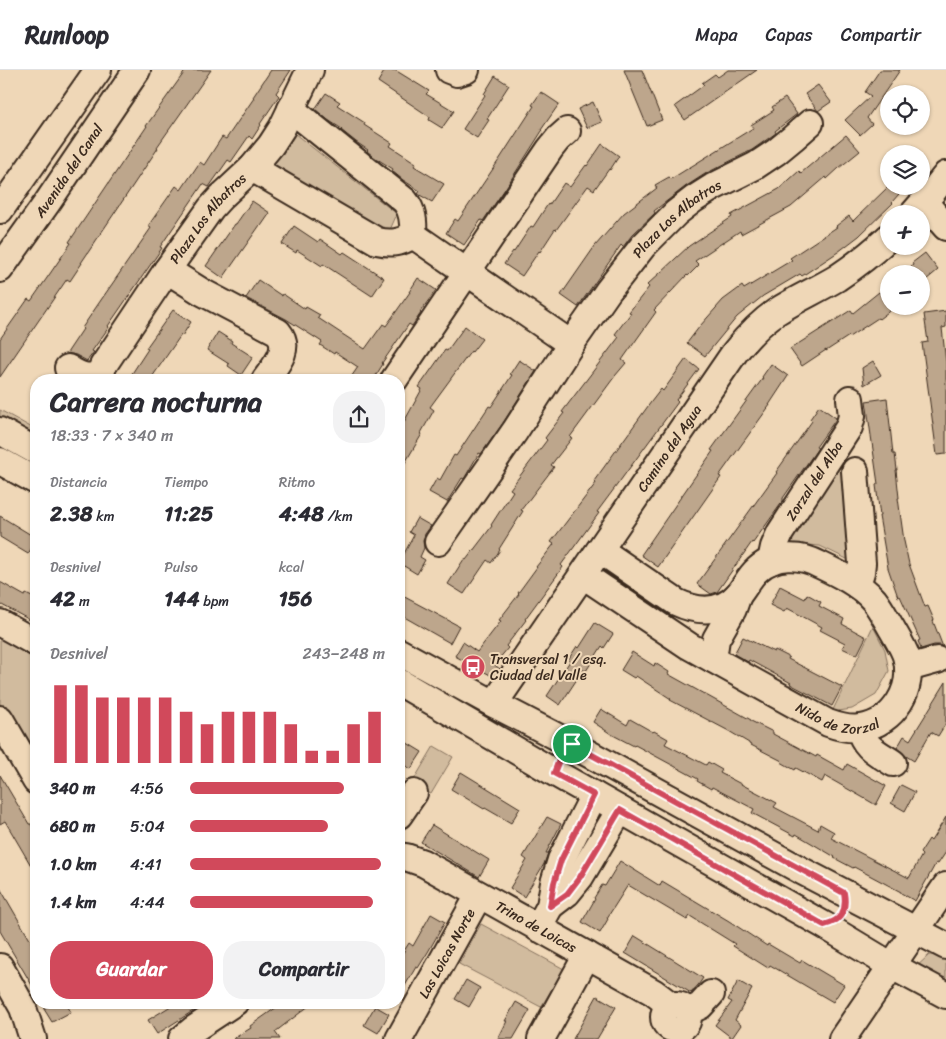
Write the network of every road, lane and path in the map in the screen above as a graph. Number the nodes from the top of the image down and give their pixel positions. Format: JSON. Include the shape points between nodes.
{"nodes":[{"id":1,"x":98,"y":70,"type":"edge"},
{"id":2,"x":137,"y":70,"type":"edge"},
{"id":3,"x":310,"y":70,"type":"edge"},
{"id":4,"x":449,"y":70,"type":"edge"},
{"id":5,"x":466,"y":70,"type":"edge"},
{"id":6,"x":291,"y":109,"type":"junction"},
{"id":7,"x":810,"y":123,"type":"dead end"},
{"id":8,"x":567,"y":131,"type":"dead end"},
{"id":9,"x":252,"y":168,"type":"junction"},
{"id":10,"x":946,"y":175,"type":"edge"},
{"id":11,"x":921,"y":205,"type":"edge"},
{"id":12,"x":0,"y":210,"type":"edge"},
{"id":13,"x":930,"y":216,"type":"edge"},
{"id":14,"x":946,"y":227,"type":"edge"},
{"id":15,"x":413,"y":235,"type":"junction"},
{"id":16,"x":880,"y":244,"type":"edge"},
{"id":17,"x":0,"y":269,"type":"edge"},
{"id":18,"x":167,"y":270,"type":"junction"},
{"id":19,"x":467,"y":272,"type":"junction"},
{"id":20,"x":571,"y":344,"type":"junction"},
{"id":21,"x":68,"y":368,"type":"dead end"},
{"id":22,"x":77,"y":374,"type":"edge"},
{"id":23,"x":102,"y":374,"type":"edge"},
{"id":24,"x":269,"y":374,"type":"edge"},
{"id":25,"x":398,"y":374,"type":"edge"},
{"id":26,"x":850,"y":399,"type":"dead end"},
{"id":27,"x":0,"y":431,"type":"edge"},
{"id":28,"x":30,"y":448,"type":"edge"},
{"id":29,"x":0,"y":461,"type":"edge"},
{"id":30,"x":855,"y":471,"type":"dead end"},
{"id":31,"x":30,"y":478,"type":"edge"},
{"id":32,"x":438,"y":542,"type":"dead end"},
{"id":33,"x":600,"y":550,"type":"junction"},
{"id":34,"x":771,"y":561,"type":"junction"},
{"id":35,"x":583,"y":575,"type":"junction"},
{"id":36,"x":857,"y":585,"type":"junction"},
{"id":37,"x":738,"y":595,"type":"junction"},
{"id":38,"x":696,"y":609,"type":"junction"},
{"id":39,"x":0,"y":623,"type":"edge"},
{"id":40,"x":30,"y":640,"type":"edge"},
{"id":41,"x":689,"y":646,"type":"junction"},
{"id":42,"x":405,"y":655,"type":"edge"},
{"id":43,"x":713,"y":659,"type":"junction"},
{"id":44,"x":937,"y":660,"type":"dead end"},
{"id":45,"x":908,"y":668,"type":"junction"},
{"id":46,"x":405,"y":686,"type":"edge"},
{"id":47,"x":494,"y":704,"type":"junction"},
{"id":48,"x":0,"y":719,"type":"edge"},
{"id":49,"x":860,"y":728,"type":"junction"},
{"id":50,"x":572,"y":744,"type":"junction"},
{"id":51,"x":893,"y":764,"type":"dead end"},
{"id":52,"x":30,"y":772,"type":"edge"},
{"id":53,"x":554,"y":773,"type":"junction"},
{"id":54,"x":414,"y":793,"type":"dead end"},
{"id":55,"x":594,"y":795,"type":"junction"},
{"id":56,"x":405,"y":806,"type":"edge"},
{"id":57,"x":620,"y":810,"type":"junction"},
{"id":58,"x":716,"y":824,"type":"junction"},
{"id":59,"x":698,"y":854,"type":"junction"},
{"id":60,"x":405,"y":857,"type":"edge"},
{"id":61,"x":946,"y":886,"type":"edge"},
{"id":62,"x":844,"y":893,"type":"junction"},
{"id":63,"x":479,"y":895,"type":"junction"},
{"id":64,"x":544,"y":917,"type":"junction"},
{"id":65,"x":824,"y":925,"type":"junction"},
{"id":66,"x":916,"y":931,"type":"junction"},
{"id":67,"x":946,"y":946,"type":"edge"},
{"id":68,"x":587,"y":955,"type":"junction"},
{"id":69,"x":892,"y":966,"type":"junction"},
{"id":70,"x":0,"y":967,"type":"edge"},
{"id":71,"x":711,"y":994,"type":"dead end"},
{"id":72,"x":946,"y":995,"type":"edge"},
{"id":73,"x":224,"y":1009,"type":"edge"},
{"id":74,"x":678,"y":1022,"type":"edge"},
{"id":75,"x":33,"y":1039,"type":"edge"},
{"id":76,"x":182,"y":1039,"type":"edge"},
{"id":77,"x":399,"y":1039,"type":"edge"},
{"id":78,"x":541,"y":1039,"type":"edge"},
{"id":79,"x":842,"y":1039,"type":"edge"}],
"edges":[{"from":1,"to":12,"type":"street"},
{"from":2,"to":17,"type":"street","name":"Avenida del Canal"},
{"from":3,"to":6,"type":"street","name":"Plaza Los Albatros"},
{"from":4,"to":5,"type":"street","via":[[457,73]]},
{"from":6,"to":9,"type":"street","name":"Plaza Los Albatros","via":[[271,145]]},
{"from":6,"to":15,"type":"street","via":[[405,201],[411,209]]},
{"from":7,"to":20,"type":"street","name":"Plaza Los Albatros","via":[[776,152],[713,187],[676,213],[629,264]]},
{"from":8,"to":19,"type":"street","via":[[550,149]]},
{"from":9,"to":15,"type":"street","name":"Plaza Los Albatros","via":[[377,240],[395,243]]},
{"from":9,"to":18,"type":"street","name":"Plaza Los Albatros","via":[[211,208]]},
{"from":10,"to":11,"type":"street"},
{"from":13,"to":14,"type":"street"},
{"from":15,"to":19,"type":"street"},
{"from":16,"to":33,"type":"street","name":"Camino del Agua","via":[[837,278],[776,312],[747,336]]},
{"from":18,"to":23,"type":"street","name":"Plaza Los Albatros","via":[[103,366]]},
{"from":18,"to":24,"type":"street","name":"Plaza Los Albatros","via":[[282,336],[283,352]]},
{"from":19,"to":20,"type":"street"},
{"from":19,"to":25,"type":"street"},
{"from":20,"to":32,"type":"street","name":"Plaza Los Albatros"},
{"from":21,"to":22,"type":"street"},
{"from":26,"to":34,"type":"street","name":"Zorzal del Alba","via":[[850,427],[780,533]]},
{"from":27,"to":28,"type":"street"},
{"from":29,"to":31,"type":"street"},
{"from":30,"to":36,"type":"street","via":[[862,563]]},
{"from":33,"to":35,"type":"street","name":"Camino del Agua"},
{"from":33,"to":38,"type":"street","name":"Nido de Zorzal","via":[[676,602]]},
{"from":34,"to":36,"type":"street","name":"Nido de Zorzal","via":[[794,557],[806,559]]},
{"from":34,"to":37,"type":"street","name":"Nido de Zorzal","via":[[752,575]]},
{"from":35,"to":41,"type":"street","name":"Nido de Zorzal"},
{"from":35,"to":47,"type":"street","name":"Camino del Agua"},
{"from":36,"to":45,"type":"street","name":"Nido de Zorzal","via":[[880,609],[903,650]]},
{"from":37,"to":38,"type":"street","name":"Nido de Zorzal","via":[[716,608]]},
{"from":37,"to":43,"type":"street","name":"Nido de Zorzal","via":[[716,639]]},
{"from":38,"to":41,"type":"street","via":[[702,622],[701,633]]},
{"from":39,"to":40,"type":"street"},
{"from":41,"to":43,"type":"street","name":"Nido de Zorzal"},
{"from":42,"to":47,"type":"street"},
{"from":43,"to":49,"type":"street","name":"Nido de Zorzal","via":[[828,723],[849,729]]},
{"from":44,"to":45,"type":"street"},
{"from":45,"to":49,"type":"street","name":"Nido de Zorzal","via":[[905,691],[893,711],[884,719]]},
{"from":46,"to":53,"type":"street"},
{"from":47,"to":50,"type":"street"},
{"from":48,"to":52,"type":"street"},
{"from":49,"to":51,"type":"street","via":[[867,745]]},
{"from":50,"to":53,"type":"street","via":[[561,755]]},
{"from":50,"to":58,"type":"street"},
{"from":53,"to":55,"type":"street"},
{"from":54,"to":56,"type":"street"},
{"from":55,"to":57,"type":"street"},
{"from":55,"to":64,"type":"street","via":[[561,860]]},
{"from":57,"to":59,"type":"street"},
{"from":57,"to":64,"type":"street","via":[[580,877]]},
{"from":58,"to":59,"type":"street","via":[[713,842]]},
{"from":58,"to":62,"type":"street"},
{"from":59,"to":65,"type":"street"},
{"from":60,"to":63,"type":"street","name":"Trino de Loicas","via":[[423,863]]},
{"from":61,"to":66,"type":"street"},
{"from":62,"to":65,"type":"street","via":[[841,916]]},
{"from":62,"to":66,"type":"street"},
{"from":63,"to":64,"type":"street","name":"Trino de Loicas"},
{"from":63,"to":77,"type":"street","name":"Las Loicas Norte"},
{"from":64,"to":68,"type":"street","name":"Trino de Loicas"},
{"from":65,"to":69,"type":"street"},
{"from":66,"to":67,"type":"street"},
{"from":66,"to":69,"type":"street"},
{"from":68,"to":74,"type":"street","name":"Trino de Loicas","via":[[666,1001]]},
{"from":68,"to":78,"type":"street"},
{"from":69,"to":72,"type":"street"},
{"from":69,"to":79,"type":"street"},
{"from":70,"to":75,"type":"street","via":[[23,1008]]},
{"from":71,"to":74,"type":"street"},
{"from":73,"to":76,"type":"street"}]}
